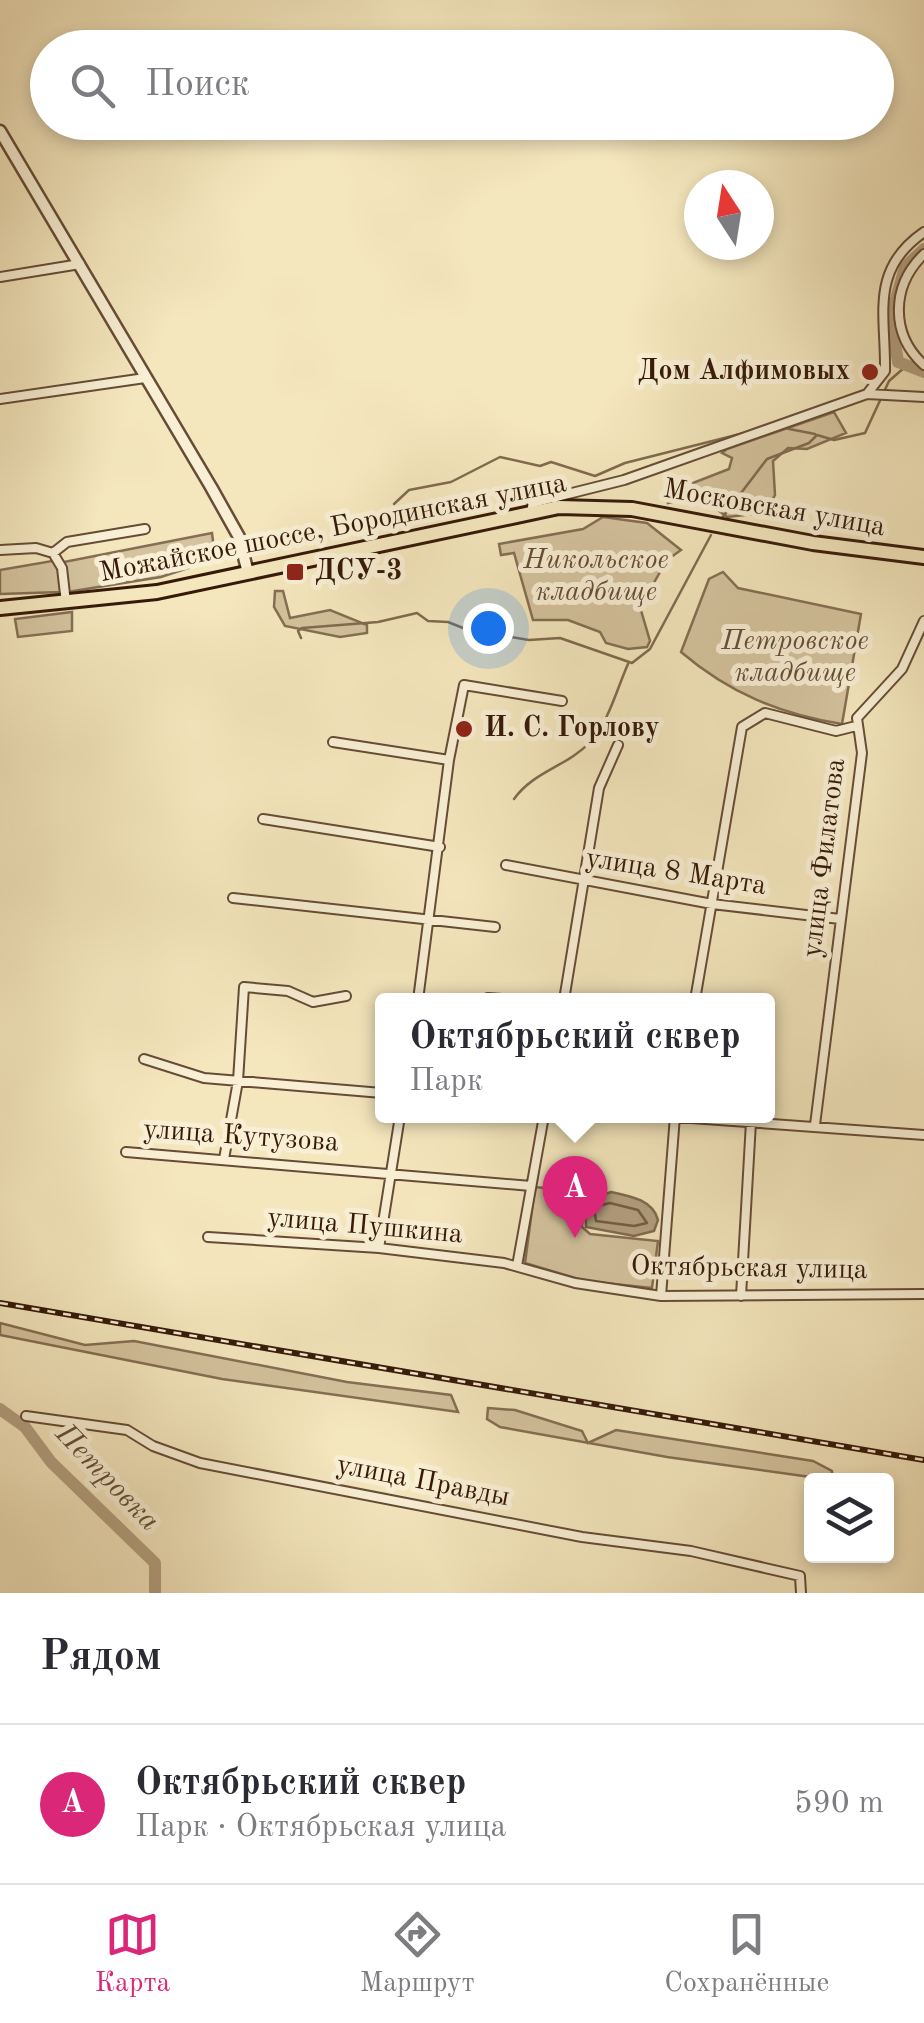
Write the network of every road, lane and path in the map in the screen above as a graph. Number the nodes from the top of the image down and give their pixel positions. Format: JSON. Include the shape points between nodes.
{"nodes":[{"id":1,"x":0,"y":131,"type":"edge"},
{"id":2,"x":5,"y":152,"type":"edge"},
{"id":3,"x":924,"y":232,"type":"edge"},
{"id":4,"x":924,"y":254,"type":"edge"},
{"id":5,"x":80,"y":264,"type":"junction"},
{"id":6,"x":0,"y":276,"type":"edge"},
{"id":7,"x":924,"y":365,"type":"edge"},
{"id":8,"x":146,"y":378,"type":"junction"},
{"id":9,"x":867,"y":394,"type":"junction"},
{"id":10,"x":924,"y":397,"type":"edge"},
{"id":11,"x":0,"y":399,"type":"edge"},
{"id":12,"x":569,"y":493,"type":"junction"},
{"id":13,"x":532,"y":507,"type":"junction"},
{"id":14,"x":615,"y":508,"type":"joint"},
{"id":15,"x":144,"y":529,"type":"dead end"},
{"id":16,"x":0,"y":550,"type":"edge"},
{"id":17,"x":53,"y":553,"type":"junction"},
{"id":18,"x":924,"y":557,"type":"edge"},
{"id":19,"x":248,"y":573,"type":"junction"},
{"id":20,"x":66,"y":603,"type":"junction"},
{"id":21,"x":0,"y":608,"type":"edge"},
{"id":22,"x":924,"y":620,"type":"edge"},
{"id":23,"x":562,"y":701,"type":"dead end"},
{"id":24,"x":856,"y":726,"type":"junction"},
{"id":25,"x":333,"y":742,"type":"dead end"},
{"id":26,"x":618,"y":744,"type":"dead end"},
{"id":27,"x":449,"y":760,"type":"junction"},
{"id":28,"x":263,"y":820,"type":"dead end"},
{"id":29,"x":440,"y":847,"type":"junction"},
{"id":30,"x":506,"y":865,"type":"dead end"},
{"id":31,"x":585,"y":881,"type":"junction"},
{"id":32,"x":233,"y":898,"type":"dead end"},
{"id":33,"x":712,"y":904,"type":"junction"},
{"id":34,"x":840,"y":918,"type":"junction"},
{"id":35,"x":430,"y":920,"type":"junction"},
{"id":36,"x":495,"y":927,"type":"dead end"},
{"id":37,"x":419,"y":993,"type":"edge"},
{"id":38,"x":565,"y":993,"type":"edge"},
{"id":39,"x":696,"y":993,"type":"edge"},
{"id":40,"x":346,"y":996,"type":"dead end"},
{"id":41,"x":144,"y":1059,"type":"dead end"},
{"id":42,"x":238,"y":1081,"type":"junction"},
{"id":43,"x":375,"y":1092,"type":"edge"},
{"id":44,"x":399,"y":1123,"type":"edge"},
{"id":45,"x":543,"y":1123,"type":"edge"},
{"id":46,"x":674,"y":1123,"type":"edge"},
{"id":47,"x":751,"y":1123,"type":"edge"},
{"id":48,"x":767,"y":1123,"type":"edge"},
{"id":49,"x":815,"y":1126,"type":"junction"},
{"id":50,"x":924,"y":1135,"type":"edge"},
{"id":51,"x":126,"y":1152,"type":"dead end"},
{"id":52,"x":224,"y":1158,"type":"junction"},
{"id":53,"x":392,"y":1171,"type":"junction"},
{"id":54,"x":531,"y":1186,"type":"junction"},
{"id":55,"x":208,"y":1237,"type":"dead end"},
{"id":56,"x":379,"y":1248,"type":"junction"},
{"id":57,"x":517,"y":1266,"type":"junction"},
{"id":58,"x":924,"y":1294,"type":"edge"},
{"id":59,"x":660,"y":1296,"type":"junction"},
{"id":60,"x":741,"y":1296,"type":"junction"},
{"id":61,"x":26,"y":1416,"type":"dead end"},
{"id":62,"x":800,"y":1593,"type":"edge"}],
"edges":[{"from":1,"to":2,"type":"street"},
{"from":2,"to":5,"type":"street"},
{"from":3,"to":9,"type":"street","via":[[900,252],[886,280],[885,371]]},
{"from":4,"to":7,"type":"street","via":[[909,269],[898,310],[906,345]]},
{"from":5,"to":6,"type":"street"},
{"from":5,"to":8,"type":"street"},
{"from":8,"to":11,"type":"street"},
{"from":8,"to":19,"type":"street","via":[[234,528]]},
{"from":9,"to":10,"type":"street"},
{"from":9,"to":12,"type":"street","via":[[624,480]]},
{"from":12,"to":13,"type":"street"},
{"from":12,"to":13,"type":"street","via":[[542,485],[534,490]]},
{"from":13,"to":14,"type":"main road","name":"Можайское шоссе, Бородинская улица"},
{"from":13,"to":19,"type":"main road","name":"Можайское шоссе, Бородинская улица"},
{"from":14,"to":18,"type":"main road","name":"Московская улица"},
{"from":15,"to":17,"type":"street","via":[[67,542]]},
{"from":16,"to":17,"type":"street"},
{"from":17,"to":20,"type":"street"},
{"from":19,"to":20,"type":"main road","name":"Можайское шоссе, Бородинская улица"},
{"from":20,"to":21,"type":"main road","name":"Можайское шоссе, Бородинская улица"},
{"from":22,"to":24,"type":"street","name":"улица Филатова","via":[[902,669],[860,711]]},
{"from":23,"to":27,"type":"street","via":[[464,686]]},
{"from":24,"to":33,"type":"street","via":[[836,731],[765,714],[742,727]]},
{"from":24,"to":34,"type":"street","name":"улица Филатова","via":[[862,753]]},
{"from":25,"to":27,"type":"street"},
{"from":26,"to":31,"type":"street","via":[[600,788]]},
{"from":27,"to":29,"type":"street"},
{"from":28,"to":29,"type":"street"},
{"from":29,"to":35,"type":"street"},
{"from":30,"to":31,"type":"street","name":"улица 8 Марта"},
{"from":31,"to":33,"type":"street","name":"улица 8 Марта"},
{"from":31,"to":38,"type":"street"},
{"from":32,"to":35,"type":"street"},
{"from":33,"to":34,"type":"street","name":"улица 8 Марта"},
{"from":33,"to":39,"type":"street"},
{"from":34,"to":49,"type":"street","name":"улица Филатова"},
{"from":35,"to":36,"type":"street"},
{"from":35,"to":37,"type":"street"},
{"from":40,"to":42,"type":"street","via":[[313,1002],[288,991],[244,988]]},
{"from":41,"to":42,"type":"street","via":[[172,1071]]},
{"from":42,"to":43,"type":"street"},
{"from":42,"to":52,"type":"street"},
{"from":44,"to":53,"type":"street"},
{"from":45,"to":54,"type":"street"},
{"from":46,"to":59,"type":"street"},
{"from":47,"to":60,"type":"street"},
{"from":48,"to":49,"type":"street"},
{"from":49,"to":50,"type":"street"},
{"from":51,"to":52,"type":"street","name":"улица Кутузова"},
{"from":52,"to":53,"type":"street","name":"улица Кутузова"},
{"from":53,"to":54,"type":"street","name":"улица Кутузова"},
{"from":53,"to":56,"type":"street"},
{"from":54,"to":57,"type":"street"},
{"from":55,"to":56,"type":"street","name":"улица Пушкина"},
{"from":56,"to":57,"type":"street","name":"улица Пушкина"},
{"from":57,"to":59,"type":"street","name":"Октябрьская улица"},
{"from":58,"to":60,"type":"street","name":"Октябрьская улица"},
{"from":59,"to":60,"type":"street","name":"Октябрьская улица"},
{"from":61,"to":62,"type":"street","name":"улица Правды","via":[[127,1430],[200,1463],[582,1537],[691,1551],[800,1576]]}]}
